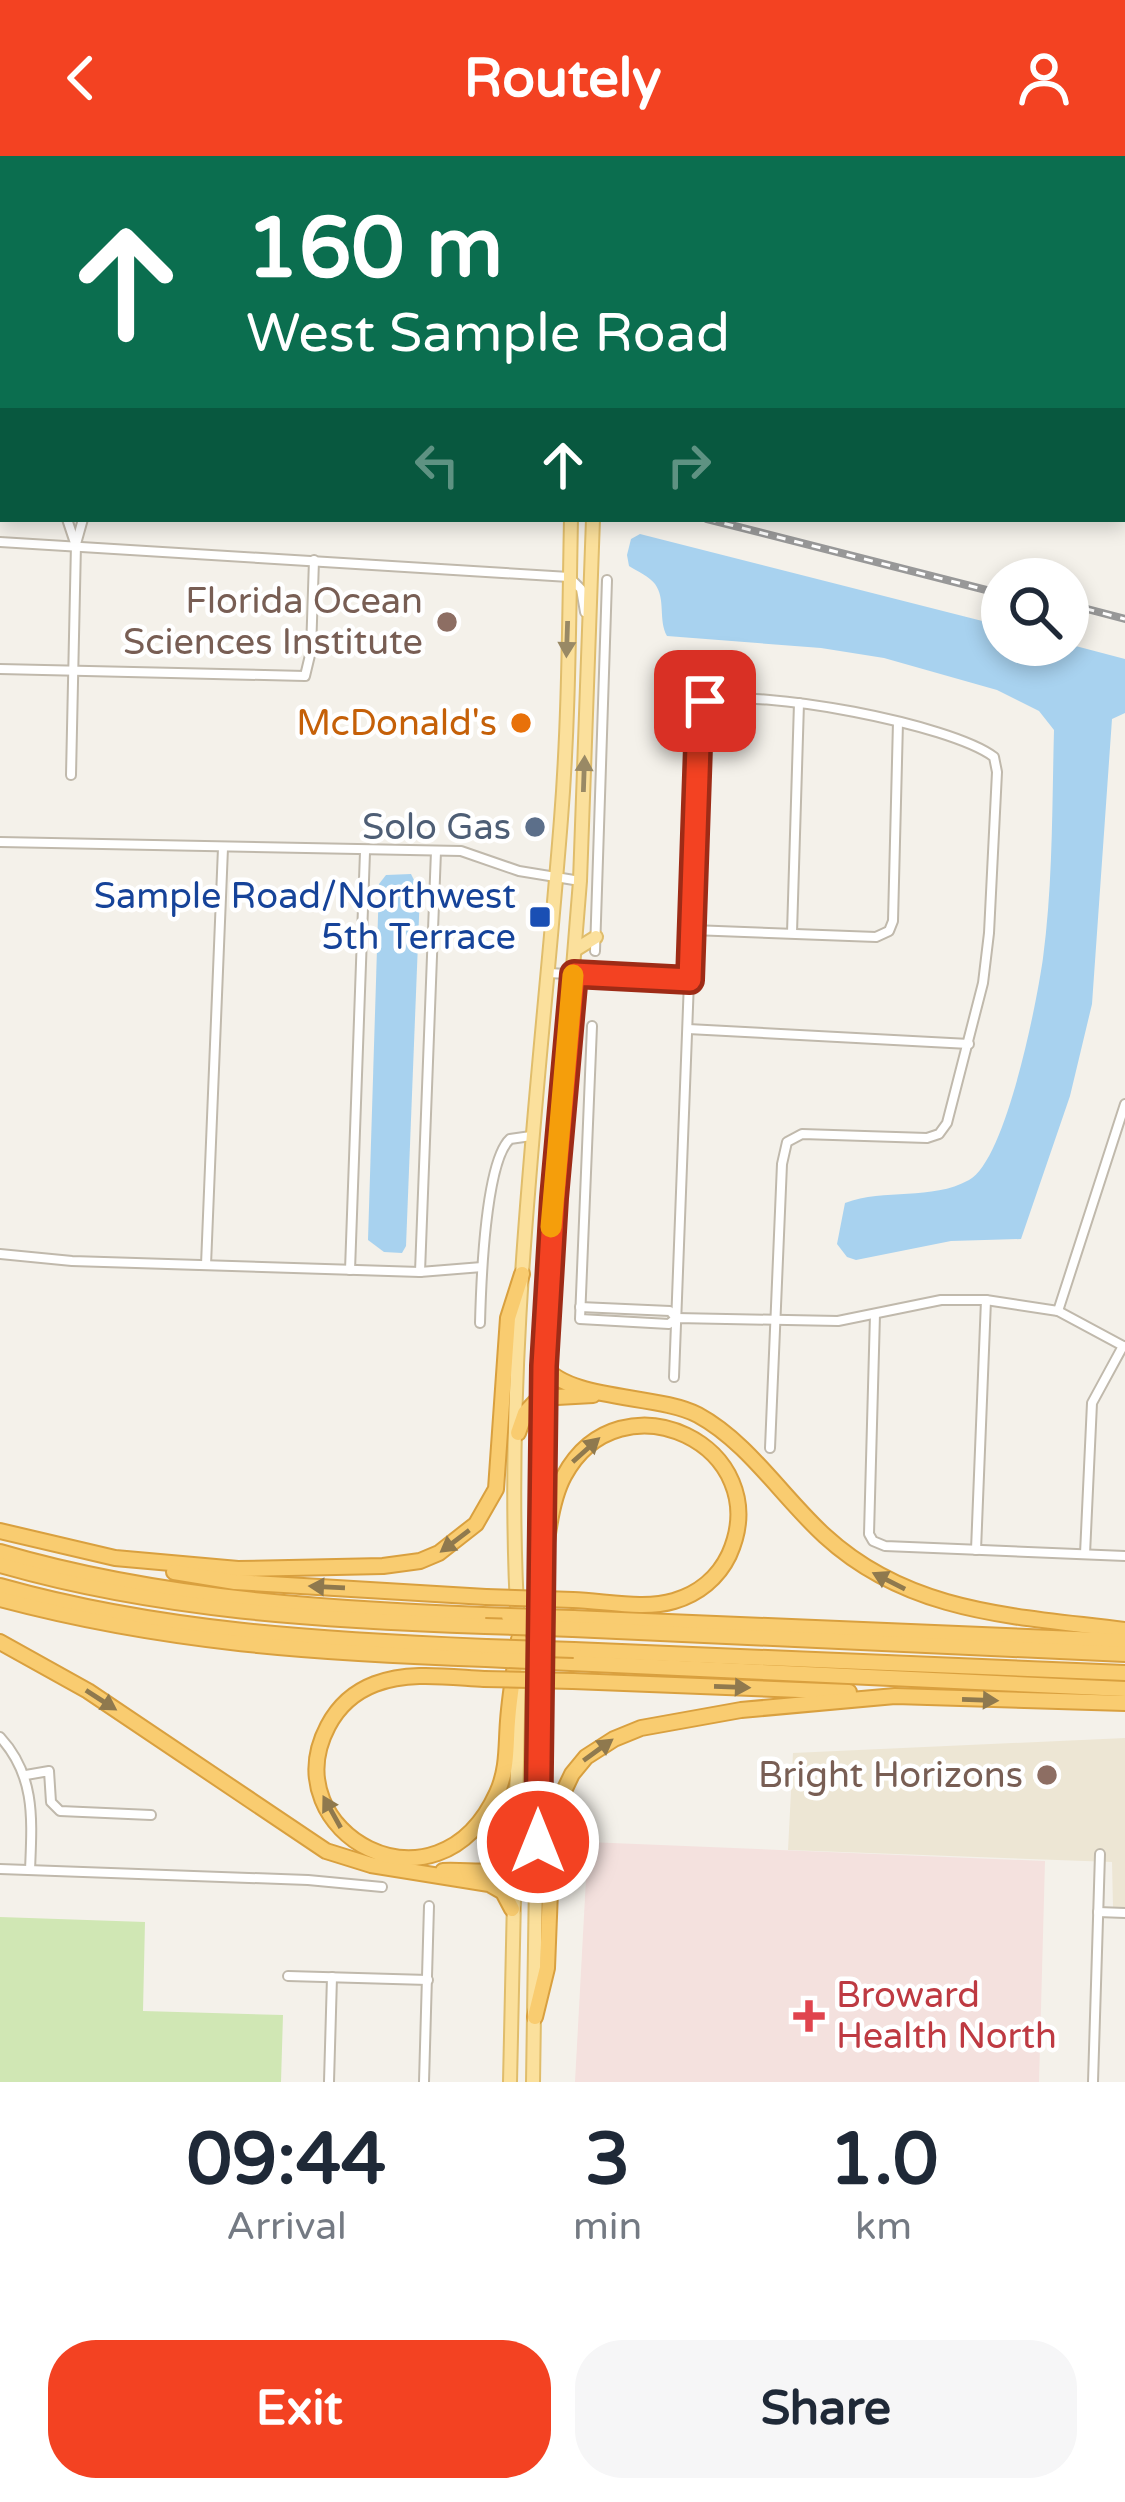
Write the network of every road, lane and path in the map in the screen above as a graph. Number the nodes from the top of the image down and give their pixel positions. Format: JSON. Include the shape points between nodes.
{"nodes":[{"id":1,"x":68,"y":522,"type":"edge"},
{"id":2,"x":82,"y":522,"type":"edge"},
{"id":3,"x":571,"y":522,"type":"edge"},
{"id":4,"x":592,"y":522,"type":"edge"},
{"id":5,"x":0,"y":542,"type":"edge"},
{"id":6,"x":76,"y":544,"type":"junction"},
{"id":7,"x":314,"y":560,"type":"junction"},
{"id":8,"x":569,"y":577,"type":"junction"},
{"id":9,"x":607,"y":580,"type":"dead end"},
{"id":10,"x":588,"y":636,"type":"junction"},
{"id":11,"x":604,"y":640,"type":"junction"},
{"id":12,"x":0,"y":669,"type":"edge"},
{"id":13,"x":76,"y":670,"type":"junction"},
{"id":14,"x":799,"y":703,"type":"junction"},
{"id":15,"x":898,"y":722,"type":"junction"},
{"id":16,"x":71,"y":775,"type":"dead end"},
{"id":17,"x":0,"y":842,"type":"edge"},
{"id":18,"x":223,"y":848,"type":"junction"},
{"id":19,"x":436,"y":851,"type":"junction"},
{"id":20,"x":365,"y":852,"type":"junction"},
{"id":21,"x":556,"y":878,"type":"junction"},
{"id":22,"x":580,"y":880,"type":"junction"},
{"id":23,"x":692,"y":930,"type":"junction"},
{"id":24,"x":792,"y":933,"type":"junction"},
{"id":25,"x":596,"y":944,"type":"joint"},
{"id":26,"x":575,"y":950,"type":"junction"},
{"id":27,"x":546,"y":973,"type":"junction"},
{"id":28,"x":574,"y":974,"type":"junction"},
{"id":29,"x":690,"y":980,"type":"junction"},
{"id":30,"x":592,"y":1026,"type":"dead end"},
{"id":31,"x":688,"y":1029,"type":"junction"},
{"id":32,"x":969,"y":1044,"type":"junction"},
{"id":33,"x":1125,"y":1104,"type":"edge"},
{"id":34,"x":531,"y":1136,"type":"junction"},
{"id":35,"x":0,"y":1254,"type":"edge"},
{"id":36,"x":206,"y":1265,"type":"junction"},
{"id":37,"x":482,"y":1267,"type":"junction"},
{"id":38,"x":350,"y":1270,"type":"junction"},
{"id":39,"x":419,"y":1272,"type":"junction"},
{"id":40,"x":522,"y":1274,"type":"junction"},
{"id":41,"x":986,"y":1300,"type":"junction"},
{"id":42,"x":580,"y":1307,"type":"junction"},
{"id":43,"x":1058,"y":1311,"type":"junction"},
{"id":44,"x":875,"y":1314,"type":"junction"},
{"id":45,"x":676,"y":1318,"type":"junction"},
{"id":46,"x":775,"y":1320,"type":"junction"},
{"id":47,"x":480,"y":1323,"type":"dead end"},
{"id":48,"x":1124,"y":1346,"type":"edge"},
{"id":49,"x":544,"y":1366,"type":"junction"},
{"id":50,"x":674,"y":1377,"type":"dead end"},
{"id":51,"x":598,"y":1393,"type":"junction"},
{"id":52,"x":543,"y":1396,"type":"junction"},
{"id":53,"x":518,"y":1433,"type":"junction"},
{"id":54,"x":770,"y":1448,"type":"dead end"},
{"id":55,"x":0,"y":1531,"type":"edge"},
{"id":56,"x":976,"y":1550,"type":"junction"},
{"id":57,"x":0,"y":1552,"type":"edge"},
{"id":58,"x":1085,"y":1554,"type":"junction"},
{"id":59,"x":1125,"y":1556,"type":"edge"},
{"id":60,"x":116,"y":1558,"type":"junction"},
{"id":61,"x":0,"y":1565,"type":"edge"},
{"id":62,"x":0,"y":1586,"type":"edge"},
{"id":63,"x":0,"y":1600,"type":"edge"},
{"id":64,"x":485,"y":1620,"type":"junction"},
{"id":65,"x":573,"y":1624,"type":"junction"},
{"id":66,"x":1125,"y":1630,"type":"edge"},
{"id":67,"x":519,"y":1639,"type":"junction"},
{"id":68,"x":539,"y":1640,"type":"junction"},
{"id":69,"x":1125,"y":1641,"type":"edge"},
{"id":70,"x":0,"y":1642,"type":"edge"},
{"id":71,"x":486,"y":1653,"type":"junction"},
{"id":72,"x":1125,"y":1654,"type":"edge"},
{"id":73,"x":573,"y":1657,"type":"junction"},
{"id":74,"x":1125,"y":1673,"type":"edge"},
{"id":75,"x":1125,"y":1689,"type":"edge"},
{"id":76,"x":895,"y":1696,"type":"junction"},
{"id":77,"x":1125,"y":1703,"type":"edge"},
{"id":78,"x":0,"y":1737,"type":"edge"},
{"id":79,"x":26,"y":1775,"type":"junction"},
{"id":80,"x":151,"y":1815,"type":"dead end"},
{"id":81,"x":538,"y":1842,"type":"junction"},
{"id":82,"x":1100,"y":1854,"type":"dead end"},
{"id":83,"x":0,"y":1869,"type":"edge"},
{"id":84,"x":513,"y":1869,"type":"junction"},
{"id":85,"x":30,"y":1870,"type":"junction"},
{"id":86,"x":420,"y":1871,"type":"junction"},
{"id":87,"x":382,"y":1887,"type":"dead end"},
{"id":88,"x":429,"y":1906,"type":"dead end"},
{"id":89,"x":512,"y":1909,"type":"junction"},
{"id":90,"x":1098,"y":1912,"type":"junction"},
{"id":91,"x":1125,"y":1913,"type":"edge"},
{"id":92,"x":288,"y":1976,"type":"dead end"},
{"id":93,"x":332,"y":1976,"type":"junction"},
{"id":94,"x":428,"y":1979,"type":"junction"},
{"id":95,"x":535,"y":2017,"type":"junction"},
{"id":96,"x":329,"y":2082,"type":"edge"},
{"id":97,"x":424,"y":2082,"type":"edge"},
{"id":98,"x":510,"y":2082,"type":"edge"},
{"id":99,"x":533,"y":2082,"type":"edge"},
{"id":100,"x":1093,"y":2082,"type":"edge"}],
"edges":[{"from":1,"to":6,"type":"street"},
{"from":2,"to":6,"type":"street"},
{"from":3,"to":8,"type":"main road"},
{"from":4,"to":10,"type":"main road"},
{"from":5,"to":6,"type":"street"},
{"from":6,"to":7,"type":"street"},
{"from":6,"to":13,"type":"street"},
{"from":7,"to":8,"type":"street"},
{"from":7,"to":13,"type":"street","via":[[305,676]]},
{"from":8,"to":10,"type":"street","via":[[581,589]]},
{"from":8,"to":21,"type":"main road","one_way":true},
{"from":9,"to":11,"type":"street"},
{"from":10,"to":11,"type":"street"},
{"from":22,"to":10,"type":"main road","one_way":true},
{"from":11,"to":25,"type":"street"},
{"from":12,"to":13,"type":"street"},
{"from":13,"to":16,"type":"street"},
{"from":14,"to":15,"type":"street"},
{"from":14,"to":23,"type":"street","via":[[705,701]]},
{"from":14,"to":24,"type":"street"},
{"from":15,"to":24,"type":"street","via":[[889,931]]},
{"from":15,"to":32,"type":"street","via":[[994,757],[989,933]]},
{"from":17,"to":18,"type":"street"},
{"from":18,"to":20,"type":"street"},
{"from":18,"to":36,"type":"street"},
{"from":19,"to":20,"type":"street"},
{"from":19,"to":21,"type":"street","via":[[470,852]]},
{"from":19,"to":39,"type":"street"},
{"from":20,"to":38,"type":"street"},
{"from":21,"to":22,"type":"street"},
{"from":21,"to":27,"type":"main road"},
{"from":22,"to":26,"type":"main road"},
{"from":23,"to":24,"type":"street"},
{"from":23,"to":29,"type":"street"},
{"from":25,"to":26,"type":"main road"},
{"from":26,"to":28,"type":"main road"},
{"from":27,"to":28,"type":"street"},
{"from":27,"to":34,"type":"main road"},
{"from":28,"to":29,"type":"street"},
{"from":28,"to":49,"type":"main road"},
{"from":29,"to":31,"type":"street"},
{"from":30,"to":42,"type":"street"},
{"from":31,"to":32,"type":"street"},
{"from":31,"to":45,"type":"street"},
{"from":32,"to":46,"type":"street","via":[[938,1134],[802,1134],[787,1142]]},
{"from":33,"to":43,"type":"street"},
{"from":34,"to":37,"type":"street","via":[[510,1139],[497,1157]]},
{"from":34,"to":40,"type":"main road"},
{"from":35,"to":36,"type":"street"},
{"from":36,"to":38,"type":"street"},
{"from":37,"to":39,"type":"street"},
{"from":37,"to":47,"type":"street"},
{"from":38,"to":39,"type":"street"},
{"from":40,"to":53,"type":"main road"},
{"from":40,"to":60,"type":"highway","one_way":true,"via":[[508,1318],[498,1482],[482,1516],[453,1544],[420,1562],[383,1566],[238,1569]]},
{"from":41,"to":43,"type":"street"},
{"from":41,"to":44,"type":"street"},
{"from":41,"to":56,"type":"street"},
{"from":42,"to":45,"type":"street","via":[[670,1311]]},
{"from":42,"to":45,"type":"street","via":[[580,1319]]},
{"from":43,"to":48,"type":"street"},
{"from":44,"to":46,"type":"street"},
{"from":44,"to":56,"type":"street","via":[[869,1534],[884,1546]]},
{"from":45,"to":46,"type":"street"},
{"from":45,"to":50,"type":"street"},
{"from":46,"to":54,"type":"street"},
{"from":48,"to":58,"type":"street","via":[[1092,1403]]},
{"from":49,"to":51,"type":"highway"},
{"from":49,"to":52,"type":"main road"},
{"from":51,"to":52,"type":"highway"},
{"from":66,"to":51,"type":"highway","one_way":true,"via":[[975,1612],[901,1588],[823,1534],[704,1418]]},
{"from":52,"to":53,"type":"highway"},
{"from":52,"to":68,"type":"main road"},
{"from":53,"to":67,"type":"main road"},
{"from":55,"to":60,"type":"highway"},
{"from":56,"to":58,"type":"street"},
{"from":57,"to":64,"type":"highway","via":[[214,1597]]},
{"from":58,"to":59,"type":"street"},
{"from":68,"to":60,"type":"highway","one_way":true,"bridge":true,"via":[[554,1503],[581,1451],[606,1434],[646,1425],[709,1450],[725,1470],[737,1511],[734,1542],[703,1587],[671,1602],[573,1600],[486,1597],[235,1582]]},
{"from":61,"to":64,"type":"highway","via":[[236,1612]]},
{"from":62,"to":71,"type":"highway","via":[[250,1634]]},
{"from":63,"to":71,"type":"highway","via":[[296,1652]]},
{"from":64,"to":65,"type":"highway","bridge":true},
{"from":65,"to":69,"type":"highway"},
{"from":65,"to":72,"type":"highway"},
{"from":67,"to":76,"type":"highway","one_way":true,"bridge":true,"via":[[506,1767],[478,1826],[441,1853],[411,1858],[374,1852],[342,1830],[318,1774],[323,1737],[367,1688],[406,1676],[484,1679],[573,1682]]},
{"from":67,"to":84,"type":"main road"},
{"from":68,"to":81,"type":"main road"},
{"from":70,"to":86,"type":"highway","one_way":true,"via":[[101,1700],[312,1844],[359,1862]]},
{"from":71,"to":73,"type":"highway","bridge":true},
{"from":73,"to":74,"type":"highway"},
{"from":73,"to":75,"type":"highway"},
{"from":76,"to":77,"type":"highway","one_way":true},
{"from":95,"to":76,"type":"highway","one_way":true,"via":[[547,1968],[554,1814],[586,1757],[658,1725]]},
{"from":78,"to":79,"type":"street"},
{"from":79,"to":80,"type":"street","via":[[49,1772],[59,1811]]},
{"from":79,"to":85,"type":"street"},
{"from":81,"to":84,"type":"highway"},
{"from":81,"to":95,"type":"main road"},
{"from":82,"to":90,"type":"street"},
{"from":83,"to":85,"type":"street"},
{"from":84,"to":86,"type":"highway"},
{"from":84,"to":89,"type":"main road"},
{"from":85,"to":87,"type":"street"},
{"from":86,"to":89,"type":"highway","via":[[499,1888]]},
{"from":88,"to":94,"type":"street"},
{"from":89,"to":98,"type":"main road"},
{"from":90,"to":91,"type":"street"},
{"from":90,"to":100,"type":"street"},
{"from":92,"to":93,"type":"street"},
{"from":93,"to":94,"type":"street"},
{"from":93,"to":96,"type":"street"},
{"from":94,"to":97,"type":"street"},
{"from":95,"to":99,"type":"main road"}]}
